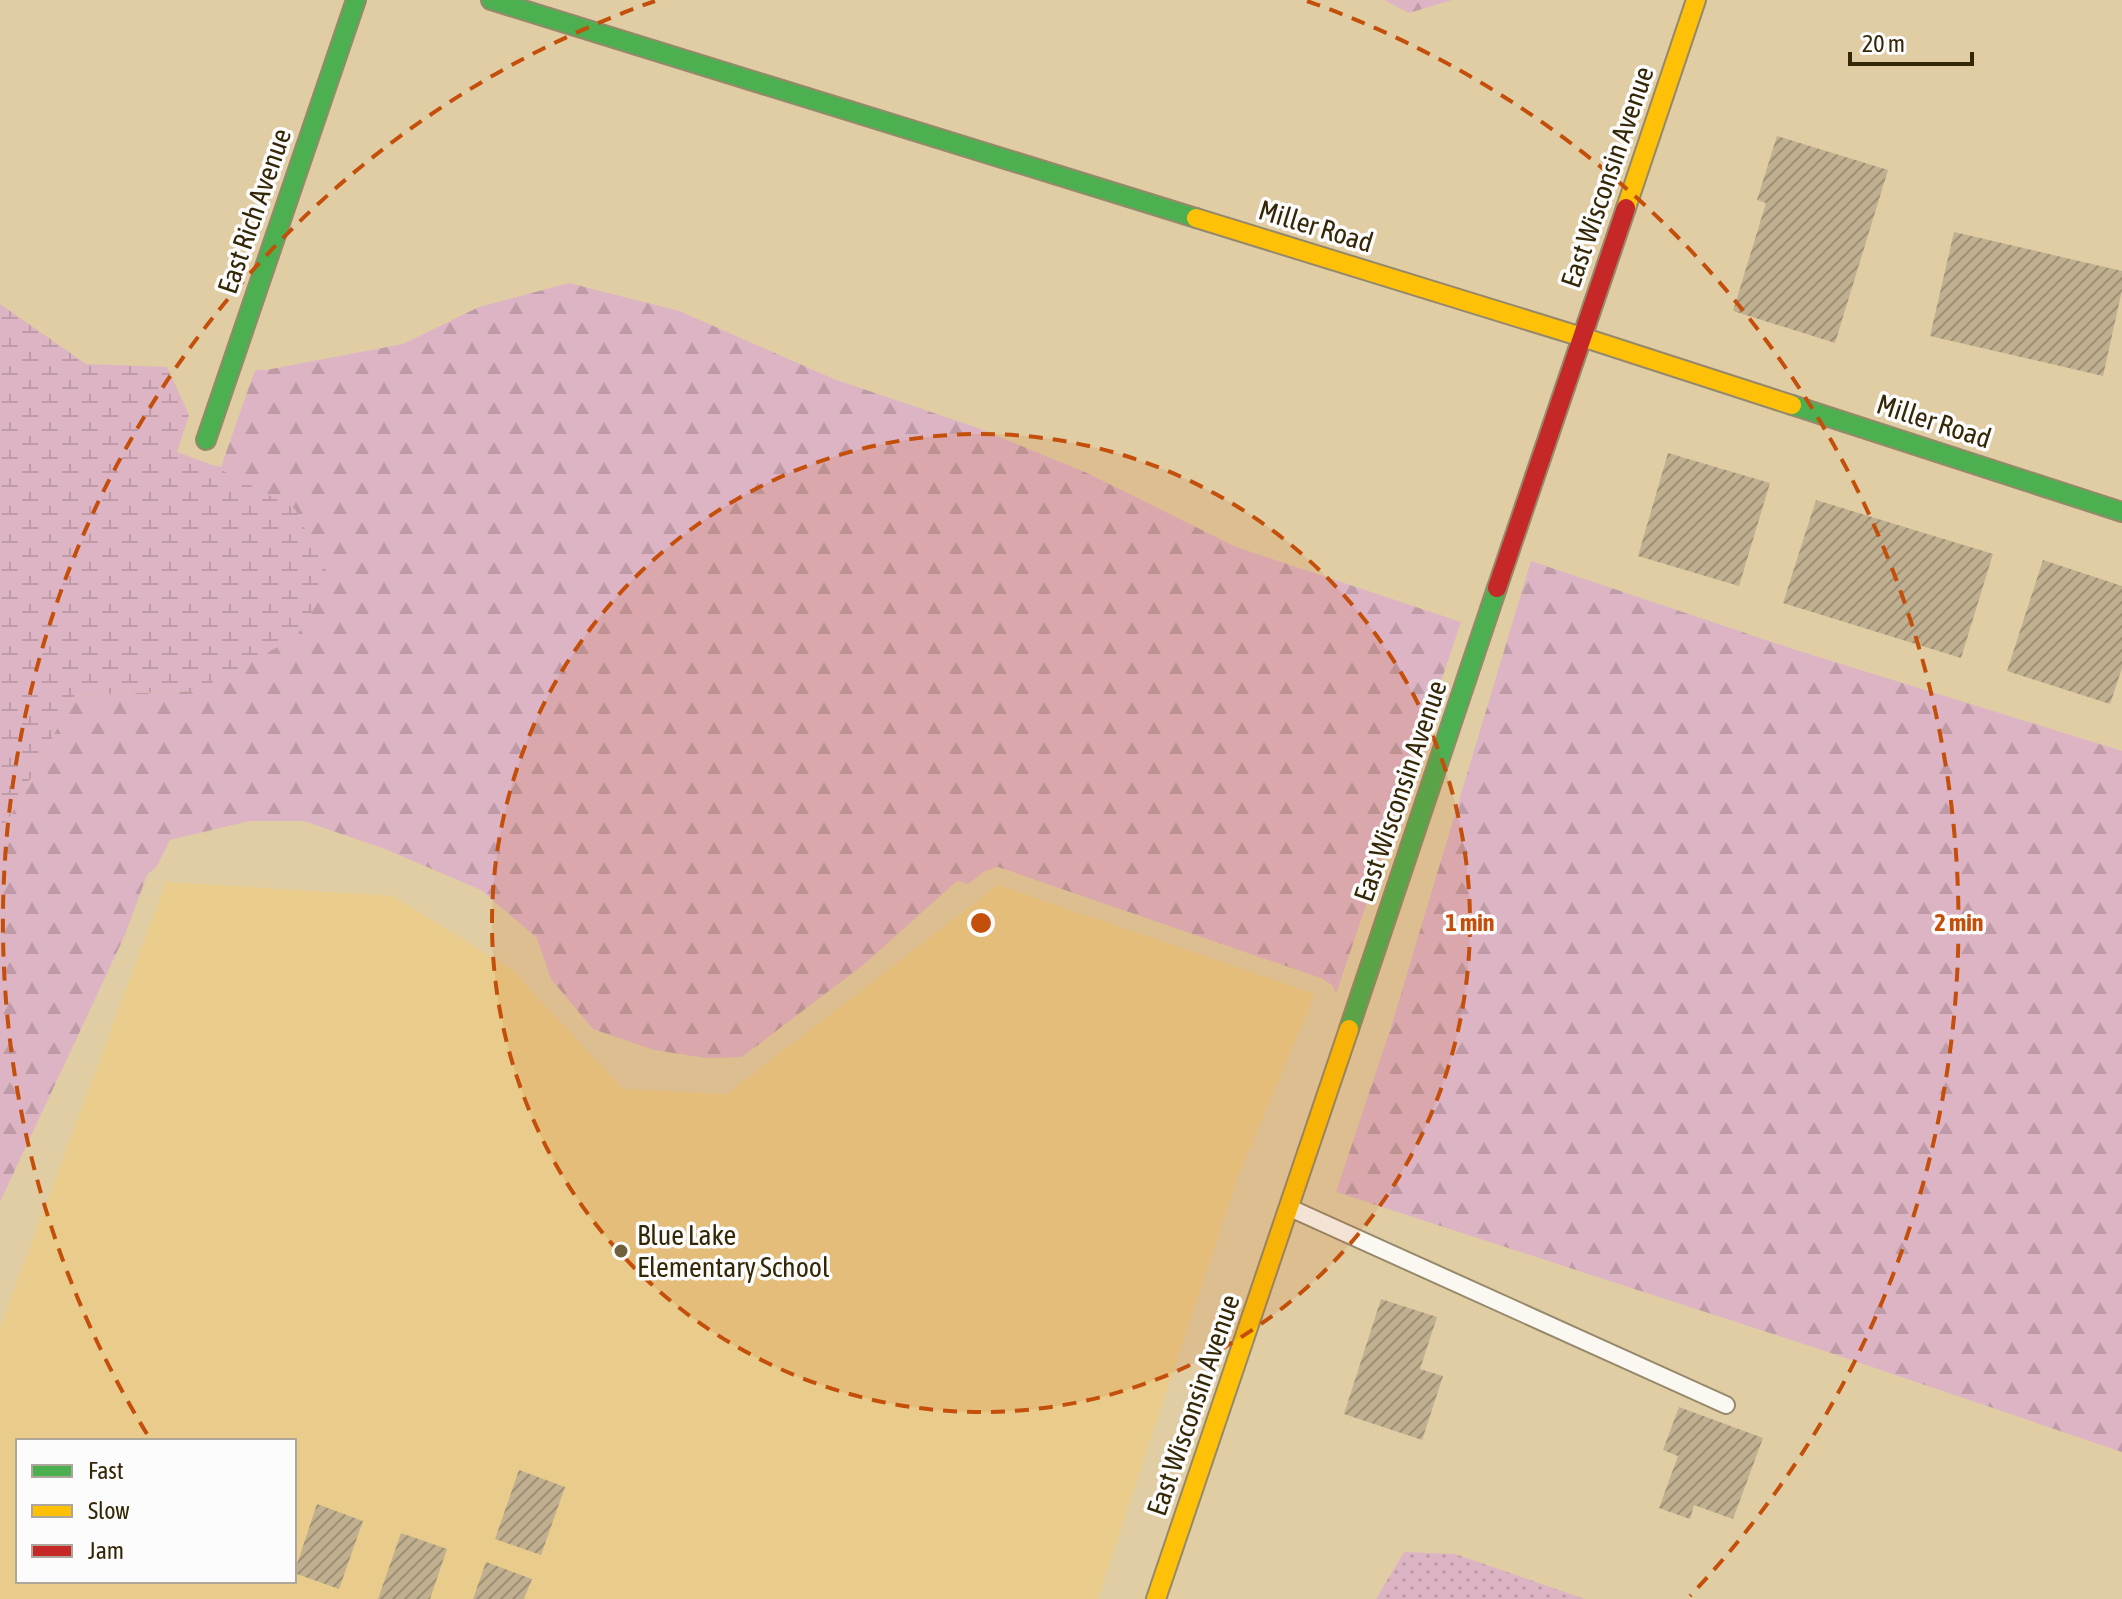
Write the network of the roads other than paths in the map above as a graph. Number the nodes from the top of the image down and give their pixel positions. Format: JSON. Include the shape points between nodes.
{"nodes":[{"id":1,"x":356,"y":0,"type":"edge"},
{"id":2,"x":491,"y":0,"type":"edge"},
{"id":3,"x":1696,"y":0,"type":"edge"},
{"id":4,"x":1582,"y":337,"type":"junction"},
{"id":5,"x":206,"y":440,"type":"dead end"},
{"id":6,"x":2122,"y":512,"type":"edge"},
{"id":7,"x":1289,"y":1208,"type":"junction"},
{"id":8,"x":1726,"y":1405,"type":"dead end"},
{"id":9,"x":1156,"y":1599,"type":"edge"}],
"edges":[{"from":1,"to":5,"type":"street","name":"East Rich Avenue"},
{"from":2,"to":4,"type":"street","name":"Miller Road"},
{"from":3,"to":4,"type":"street","name":"East Wisconsin Avenue"},
{"from":4,"to":6,"type":"street","name":"Miller Road"},
{"from":4,"to":7,"type":"street","name":"East Wisconsin Avenue"},
{"from":7,"to":8,"type":"lane"},
{"from":7,"to":9,"type":"street","name":"East Wisconsin Avenue"}]}
